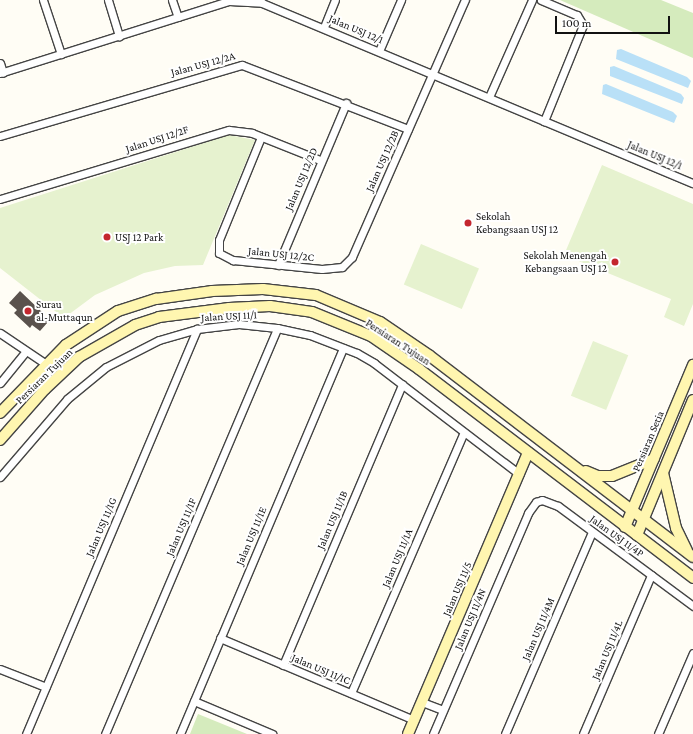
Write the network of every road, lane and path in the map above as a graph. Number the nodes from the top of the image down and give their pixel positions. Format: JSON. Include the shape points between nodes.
{"nodes":[{"id":1,"x":43,"y":0,"type":"edge"},
{"id":2,"x":108,"y":0,"type":"edge"},
{"id":3,"x":172,"y":0,"type":"edge"},
{"id":4,"x":335,"y":0,"type":"edge"},
{"id":5,"x":401,"y":0,"type":"edge"},
{"id":6,"x":465,"y":0,"type":"edge"},
{"id":7,"x":532,"y":0,"type":"edge"},
{"id":8,"x":541,"y":0,"type":"edge"},
{"id":9,"x":229,"y":1,"type":"edge"},
{"id":10,"x":272,"y":2,"type":"edge"},
{"id":11,"x":178,"y":17,"type":"junction"},
{"id":12,"x":324,"y":27,"type":"junction"},
{"id":13,"x":119,"y":36,"type":"junction"},
{"id":14,"x":379,"y":51,"type":"junction"},
{"id":15,"x":60,"y":54,"type":"junction"},
{"id":16,"x":0,"y":63,"type":"edge"},
{"id":17,"x":1,"y":73,"type":"edge"},
{"id":18,"x":432,"y":73,"type":"junction"},
{"id":19,"x":489,"y":97,"type":"junction"},
{"id":20,"x":346,"y":103,"type":"junction"},
{"id":21,"x":544,"y":121,"type":"junction"},
{"id":22,"x":408,"y":129,"type":"junction"},
{"id":23,"x":0,"y":136,"type":"edge"},
{"id":24,"x":261,"y":137,"type":"junction"},
{"id":25,"x":320,"y":160,"type":"junction"},
{"id":26,"x":693,"y":183,"type":"edge"},
{"id":27,"x":0,"y":199,"type":"edge"},
{"id":28,"x":352,"y":257,"type":"joint"},
{"id":29,"x":278,"y":265,"type":"junction"},
{"id":30,"x":244,"y":289,"type":"junction"},
{"id":31,"x":244,"y":306,"type":"junction"},
{"id":32,"x":197,"y":328,"type":"junction"},
{"id":33,"x":277,"y":328,"type":"junction"},
{"id":34,"x":0,"y":333,"type":"edge"},
{"id":35,"x":343,"y":348,"type":"junction"},
{"id":36,"x":26,"y":351,"type":"junction"},
{"id":37,"x":46,"y":364,"type":"junction"},
{"id":38,"x":693,"y":364,"type":"edge"},
{"id":39,"x":0,"y":383,"type":"edge"},
{"id":40,"x":402,"y":384,"type":"junction"},
{"id":41,"x":693,"y":400,"type":"edge"},
{"id":42,"x":0,"y":413,"type":"edge"},
{"id":43,"x":464,"y":432,"type":"junction"},
{"id":44,"x":0,"y":440,"type":"edge"},
{"id":45,"x":528,"y":452,"type":"junction"},
{"id":46,"x":654,"y":459,"type":"junction"},
{"id":47,"x":574,"y":466,"type":"junction"},
{"id":48,"x":663,"y":473,"type":"junction"},
{"id":49,"x":519,"y":474,"type":"junction"},
{"id":50,"x":0,"y":477,"type":"edge"},
{"id":51,"x":632,"y":511,"type":"junction"},
{"id":52,"x":528,"y":513,"type":"joint"},
{"id":53,"x":644,"y":519,"type":"junction"},
{"id":54,"x":625,"y":527,"type":"junction"},
{"id":55,"x":592,"y":532,"type":"junction"},
{"id":56,"x":637,"y":535,"type":"junction"},
{"id":57,"x":691,"y":555,"type":"edge"},
{"id":58,"x":651,"y":575,"type":"junction"},
{"id":59,"x":693,"y":578,"type":"edge"},
{"id":60,"x":693,"y":606,"type":"edge"},
{"id":61,"x":220,"y":638,"type":"junction"},
{"id":62,"x":693,"y":653,"type":"edge"},
{"id":63,"x":283,"y":665,"type":"junction"},
{"id":64,"x":0,"y":669,"type":"edge"},
{"id":65,"x":46,"y":687,"type":"junction"},
{"id":66,"x":350,"y":694,"type":"junction"},
{"id":67,"x":194,"y":701,"type":"junction"},
{"id":68,"x":422,"y":702,"type":"junction"},
{"id":69,"x":443,"y":710,"type":"junction"},
{"id":70,"x":414,"y":720,"type":"junction"},
{"id":71,"x":26,"y":734,"type":"edge"},
{"id":72,"x":105,"y":734,"type":"edge"},
{"id":73,"x":180,"y":734,"type":"edge"},
{"id":74,"x":272,"y":734,"type":"edge"},
{"id":75,"x":408,"y":734,"type":"edge"},
{"id":76,"x":432,"y":734,"type":"edge"},
{"id":77,"x":505,"y":734,"type":"edge"},
{"id":78,"x":583,"y":734,"type":"edge"},
{"id":79,"x":658,"y":734,"type":"edge"}],
"edges":[{"from":1,"to":15,"type":"street"},
{"from":2,"to":13,"type":"street"},
{"from":3,"to":11,"type":"street"},
{"from":4,"to":12,"type":"street"},
{"from":5,"to":14,"type":"street"},
{"from":6,"to":18,"type":"street","name":"Jalan USJ 12/2B"},
{"from":7,"to":19,"type":"street"},
{"from":8,"to":21,"type":"street","via":[[577,15],[582,21],[583,30]]},
{"from":9,"to":10,"type":"street","name":"Jalan USJ 12/1"},
{"from":9,"to":11,"type":"street","name":"Jalan USJ 12/1"},
{"from":10,"to":12,"type":"street","name":"Jalan USJ 12/1"},
{"from":11,"to":13,"type":"street","name":"Jalan USJ 12/1"},
{"from":12,"to":14,"type":"street","name":"Jalan USJ 12/1"},
{"from":13,"to":15,"type":"street","name":"Jalan USJ 12/1"},
{"from":14,"to":18,"type":"street","name":"Jalan USJ 12/1"},
{"from":15,"to":17,"type":"street","name":"Jalan USJ 12/1"},
{"from":16,"to":17,"type":"street"},
{"from":18,"to":19,"type":"street","name":"Jalan USJ 12/1"},
{"from":18,"to":22,"type":"street","name":"Jalan USJ 12/2B"},
{"from":19,"to":21,"type":"street","name":"Jalan USJ 12/1"},
{"from":20,"to":22,"type":"street","name":"Jalan USJ 12/2A"},
{"from":20,"to":23,"type":"street","name":"Jalan USJ 12/2A","via":[[247,66],[236,65]]},
{"from":20,"to":25,"type":"street","name":"Jalan USJ 12/2D"},
{"from":21,"to":26,"type":"street","name":"Jalan USJ 12/1"},
{"from":22,"to":28,"type":"street","name":"Jalan USJ 12/2B"},
{"from":24,"to":25,"type":"street","name":"Jalan USJ 12/2F"},
{"from":24,"to":27,"type":"street","name":"Jalan USJ 12/2F","via":[[242,131],[214,133]]},
{"from":24,"to":29,"type":"street","name":"Jalan USJ 12/2C","via":[[219,240],[219,253],[228,259]]},
{"from":25,"to":29,"type":"street","name":"Jalan USJ 12/2D"},
{"from":28,"to":29,"type":"street","name":"Jalan USJ 12/2C","via":[[342,267],[329,270]]},
{"from":30,"to":31,"type":"main road","via":[[249,297]]},
{"from":30,"to":37,"type":"main road","name":"Persiaran Tujuan","via":[[156,299],[118,311],[83,332]]},
{"from":30,"to":47,"type":"main road","name":"Persiaran Tujuan","via":[[316,295],[380,322],[430,356]]},
{"from":31,"to":44,"type":"main road","name":"Persiaran Tujuan","via":[[159,317],[116,334],[79,357],[61,373]]},
{"from":31,"to":45,"type":"main road","name":"Persiaran Tujuan","via":[[312,312],[371,336]]},
{"from":32,"to":33,"type":"street","name":"Jalan USJ 11/1","via":[[239,324]]},
{"from":32,"to":50,"type":"street","name":"Jalan USJ 11/1","via":[[140,347],[95,375],[67,399]]},
{"from":32,"to":65,"type":"street","name":"Jalan USJ 11/1G"},
{"from":33,"to":35,"type":"street","name":"Jalan USJ 11/1"},
{"from":33,"to":72,"type":"street","name":"Jalan USJ 11/1F"},
{"from":34,"to":36,"type":"street"},
{"from":35,"to":40,"type":"street","name":"Jalan USJ 11/1","via":[[374,363]]},
{"from":35,"to":61,"type":"street","name":"Jalan USJ 11/1E"},
{"from":36,"to":37,"type":"street"},
{"from":36,"to":39,"type":"street"},
{"from":37,"to":42,"type":"main road","name":"Persiaran Tujuan"},
{"from":38,"to":46,"type":"main road","name":"Persiaran Setia"},
{"from":40,"to":43,"type":"street","name":"Jalan USJ 11/1"},
{"from":40,"to":63,"type":"street","name":"Jalan USJ 11/1B"},
{"from":41,"to":48,"type":"main road"},
{"from":43,"to":49,"type":"street","name":"Jalan USJ 11/1"},
{"from":43,"to":66,"type":"street","name":"Jalan USJ 11/1A"},
{"from":45,"to":49,"type":"main road","name":"Jalan USJ 11/5"},
{"from":45,"to":54,"type":"main road","name":"Persiaran Tujuan"},
{"from":46,"to":47,"type":"main road","via":[[612,476],[598,476]]},
{"from":46,"to":51,"type":"main road","name":"Persiaran Setia"},
{"from":47,"to":51,"type":"main road","name":"Persiaran Tujuan"},
{"from":48,"to":53,"type":"main road"},
{"from":48,"to":57,"type":"main road","via":[[676,528]]},
{"from":49,"to":68,"type":"main road","name":"Jalan USJ 11/5"},
{"from":51,"to":53,"type":"main road","name":"Persiaran Tujuan"},
{"from":51,"to":54,"type":"main road","name":"Persiaran Setia"},
{"from":52,"to":55,"type":"street","name":"Jalan USJ 11/4P","via":[[536,502],[550,502]]},
{"from":52,"to":69,"type":"street","name":"Jalan USJ 11/4N"},
{"from":53,"to":56,"type":"main road"},
{"from":53,"to":57,"type":"main road","name":"Persiaran Tujuan"},
{"from":54,"to":56,"type":"main road","name":"Persiaran Tujuan"},
{"from":55,"to":58,"type":"street","name":"Jalan USJ 11/4P"},
{"from":55,"to":77,"type":"street","name":"Jalan USJ 11/4M"},
{"from":56,"to":59,"type":"main road","name":"Persiaran Tujuan"},
{"from":58,"to":60,"type":"street","name":"Jalan USJ 11/4P"},
{"from":58,"to":78,"type":"street","name":"Jalan USJ 11/4L"},
{"from":61,"to":63,"type":"street","name":"Jalan USJ 11/1C"},
{"from":61,"to":67,"type":"street","name":"Jalan USJ 11/1E"},
{"from":62,"to":79,"type":"street"},
{"from":63,"to":66,"type":"street","name":"Jalan USJ 11/1C"},
{"from":64,"to":65,"type":"street"},
{"from":65,"to":71,"type":"street","name":"Jalan USJ 11/1G"},
{"from":66,"to":70,"type":"street","name":"Jalan USJ 11/1C"},
{"from":67,"to":73,"type":"street","name":"Jalan USJ 11/1E"},
{"from":67,"to":74,"type":"street"},
{"from":68,"to":69,"type":"street"},
{"from":68,"to":70,"type":"main road","name":"Jalan USJ 11/5"},
{"from":69,"to":76,"type":"street","name":"Jalan USJ 11/4N"},
{"from":70,"to":75,"type":"main road","name":"Jalan USJ 11/5"}]}
